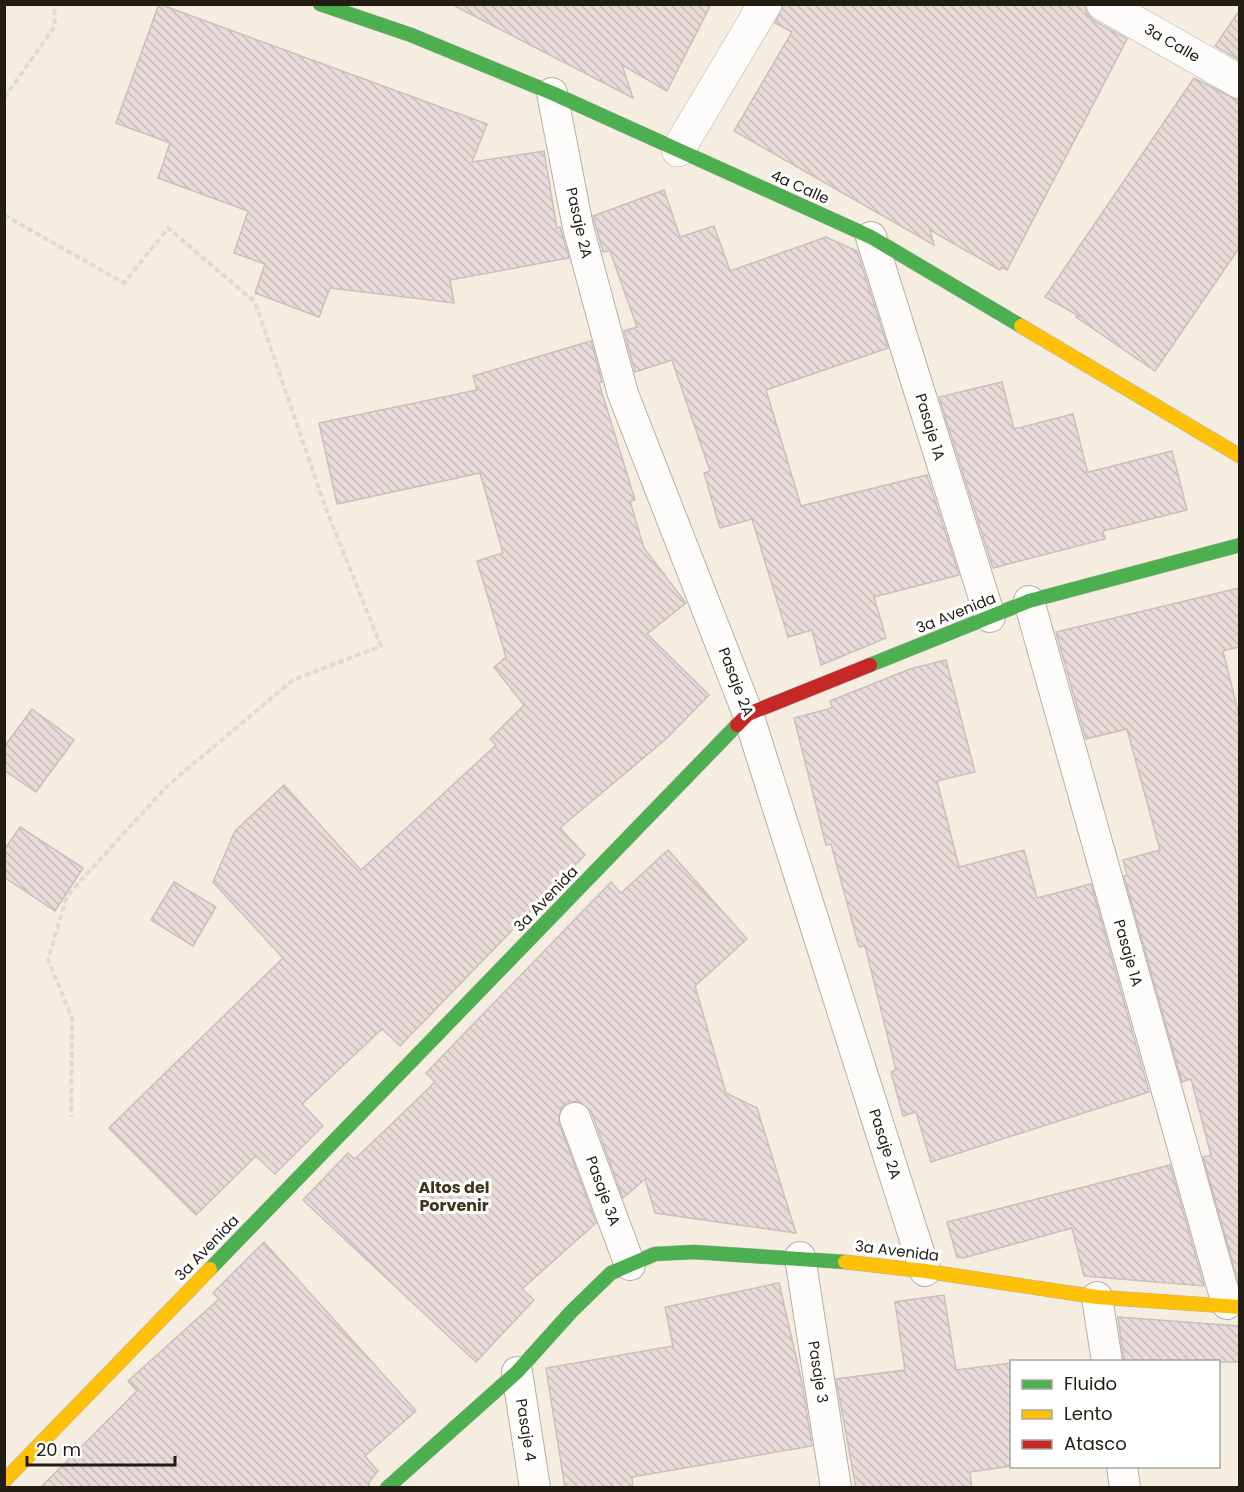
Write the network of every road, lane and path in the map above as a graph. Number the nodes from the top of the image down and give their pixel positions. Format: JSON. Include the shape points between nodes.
{"nodes":[{"id":1,"x":54,"y":4,"type":"edge"},
{"id":2,"x":320,"y":4,"type":"edge"},
{"id":3,"x":765,"y":4,"type":"edge"},
{"id":4,"x":1106,"y":5,"type":"edge"},
{"id":5,"x":1239,"y":82,"type":"edge"},
{"id":6,"x":552,"y":93,"type":"junction"},
{"id":7,"x":4,"y":98,"type":"edge"},
{"id":8,"x":678,"y":150,"type":"junction"},
{"id":9,"x":4,"y":215,"type":"edge"},
{"id":10,"x":871,"y":237,"type":"junction"},
{"id":11,"x":1239,"y":456,"type":"edge"},
{"id":12,"x":1239,"y":545,"type":"edge"},
{"id":13,"x":1029,"y":601,"type":"junction"},
{"id":14,"x":990,"y":617,"type":"junction"},
{"id":15,"x":748,"y":714,"type":"junction"},
{"id":16,"x":71,"y":1117,"type":"dead end"},
{"id":17,"x":575,"y":1118,"type":"dead end"},
{"id":18,"x":800,"y":1257,"type":"junction"},
{"id":19,"x":630,"y":1265,"type":"junction"},
{"id":20,"x":925,"y":1271,"type":"junction"},
{"id":21,"x":1097,"y":1297,"type":"junction"},
{"id":22,"x":1233,"y":1305,"type":"edge"},
{"id":23,"x":1107,"y":1360,"type":"edge"},
{"id":24,"x":517,"y":1372,"type":"junction"},
{"id":25,"x":1122,"y":1468,"type":"edge"},
{"id":26,"x":4,"y":1481,"type":"edge"},
{"id":27,"x":387,"y":1488,"type":"edge"},
{"id":28,"x":535,"y":1488,"type":"edge"},
{"id":29,"x":836,"y":1488,"type":"edge"},
{"id":30,"x":1125,"y":1488,"type":"edge"}],
"edges":[{"from":1,"to":7,"type":"path","via":[[55,26]]},
{"from":2,"to":6,"type":"street","name":"4a Calle","via":[[411,35]]},
{"from":3,"to":8,"type":"street"},
{"from":4,"to":5,"type":"street","name":"3a Calle"},
{"from":6,"to":8,"type":"street","name":"4a Calle"},
{"from":6,"to":15,"type":"lane","name":"Pasaje 2A","via":[[578,228],[623,394]]},
{"from":8,"to":10,"type":"street","name":"4a Calle"},
{"from":9,"to":16,"type":"path","via":[[124,283],[168,228],[255,302],[326,509],[381,646],[293,681],[167,786],[67,896],[48,959],[72,1018]]},
{"from":10,"to":11,"type":"street","name":"4a Calle"},
{"from":10,"to":14,"type":"lane","name":"Pasaje 1A"},
{"from":12,"to":13,"type":"street","name":"3a Avenida"},
{"from":13,"to":14,"type":"street","name":"3a Avenida"},
{"from":13,"to":22,"type":"lane","name":"Pasaje 1A"},
{"from":14,"to":15,"type":"street","name":"3a Avenida"},
{"from":15,"to":20,"type":"lane","name":"Pasaje 2A"},
{"from":15,"to":26,"type":"street","name":"3a Avenida"},
{"from":17,"to":19,"type":"lane","name":"Pasaje 3A"},
{"from":18,"to":19,"type":"street","name":"3a Avenida","via":[[665,1253]]},
{"from":18,"to":20,"type":"street","name":"3a Avenida"},
{"from":18,"to":29,"type":"lane","name":"Pasaje 3"},
{"from":19,"to":24,"type":"street","name":"3a Avenida","via":[[611,1273]]},
{"from":20,"to":21,"type":"street","name":"3a Avenida"},
{"from":21,"to":22,"type":"street","name":"3a Avenida"},
{"from":21,"to":23,"type":"lane"},
{"from":24,"to":27,"type":"street","name":"3a Avenida"},
{"from":24,"to":28,"type":"lane","name":"Pasaje 4"},
{"from":25,"to":30,"type":"lane"}]}
